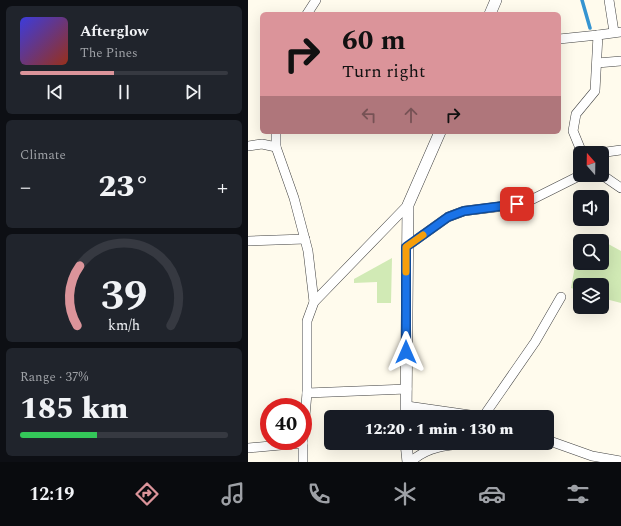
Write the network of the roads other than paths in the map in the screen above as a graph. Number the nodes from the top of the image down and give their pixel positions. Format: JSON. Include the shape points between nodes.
{"nodes":[{"id":1,"x":316,"y":0,"type":"edge"},
{"id":2,"x":496,"y":0,"type":"edge"},
{"id":3,"x":609,"y":0,"type":"edge"},
{"id":4,"x":307,"y":12,"type":"edge"},
{"id":5,"x":491,"y":12,"type":"edge"},
{"id":6,"x":618,"y":32,"type":"edge"},
{"id":7,"x":598,"y":35,"type":"junction"},
{"id":8,"x":561,"y":39,"type":"edge"},
{"id":9,"x":621,"y":61,"type":"edge"},
{"id":10,"x":597,"y":63,"type":"junction"},
{"id":11,"x":276,"y":134,"type":"edge"},
{"id":12,"x":439,"y":134,"type":"edge"},
{"id":13,"x":248,"y":146,"type":"edge"},
{"id":14,"x":579,"y":146,"type":"edge"},
{"id":15,"x":276,"y":147,"type":"junction"},
{"id":16,"x":621,"y":150,"type":"edge"},
{"id":17,"x":609,"y":152,"type":"edge"},
{"id":18,"x":573,"y":179,"type":"edge"},
{"id":19,"x":609,"y":180,"type":"edge"},
{"id":20,"x":621,"y":188,"type":"edge"},
{"id":21,"x":408,"y":205,"type":"junction"},
{"id":22,"x":305,"y":239,"type":"junction"},
{"id":23,"x":248,"y":241,"type":"edge"},
{"id":24,"x":406,"y":247,"type":"junction"},
{"id":25,"x":560,"y":297,"type":"dead end"},
{"id":26,"x":314,"y":302,"type":"junction"},
{"id":27,"x":406,"y":389,"type":"junction"},
{"id":28,"x":307,"y":393,"type":"junction"},
{"id":29,"x":307,"y":398,"type":"edge"},
{"id":30,"x":406,"y":410,"type":"edge"},
{"id":31,"x":489,"y":410,"type":"edge"},
{"id":32,"x":554,"y":443,"type":"edge"},
{"id":33,"x":260,"y":446,"type":"edge"},
{"id":34,"x":248,"y":448,"type":"edge"},
{"id":35,"x":303,"y":450,"type":"edge"},
{"id":36,"x":407,"y":450,"type":"edge"},
{"id":37,"x":428,"y":450,"type":"edge"},
{"id":38,"x":593,"y":459,"type":"edge"},
{"id":39,"x":621,"y":461,"type":"edge"},
{"id":40,"x":304,"y":462,"type":"edge"},
{"id":41,"x":409,"y":462,"type":"edge"}],
"edges":[{"from":1,"to":4,"type":"street"},
{"from":2,"to":5,"type":"street"},
{"from":3,"to":6,"type":"street"},
{"from":6,"to":7,"type":"street"},
{"from":7,"to":8,"type":"street"},
{"from":7,"to":10,"type":"street"},
{"from":9,"to":10,"type":"street"},
{"from":10,"to":14,"type":"street","via":[[595,91],[576,114],[574,122],[573,131]]},
{"from":11,"to":15,"type":"street"},
{"from":12,"to":21,"type":"street"},
{"from":13,"to":15,"type":"street","via":[[262,144]]},
{"from":15,"to":22,"type":"street"},
{"from":16,"to":17,"type":"street"},
{"from":18,"to":24,"type":"street","via":[[529,201],[464,211],[448,217]]},
{"from":19,"to":20,"type":"street"},
{"from":21,"to":24,"type":"street"},
{"from":21,"to":26,"type":"street"},
{"from":22,"to":23,"type":"street"},
{"from":22,"to":26,"type":"street"},
{"from":24,"to":27,"type":"street"},
{"from":25,"to":31,"type":"street","via":[[535,342]]},
{"from":26,"to":28,"type":"street","via":[[307,321]]},
{"from":27,"to":28,"type":"street"},
{"from":27,"to":30,"type":"street"},
{"from":28,"to":29,"type":"street"},
{"from":32,"to":38,"type":"street"},
{"from":33,"to":34,"type":"street"},
{"from":35,"to":40,"type":"street"},
{"from":36,"to":41,"type":"street"},
{"from":37,"to":41,"type":"street"},
{"from":38,"to":39,"type":"street"}]}
